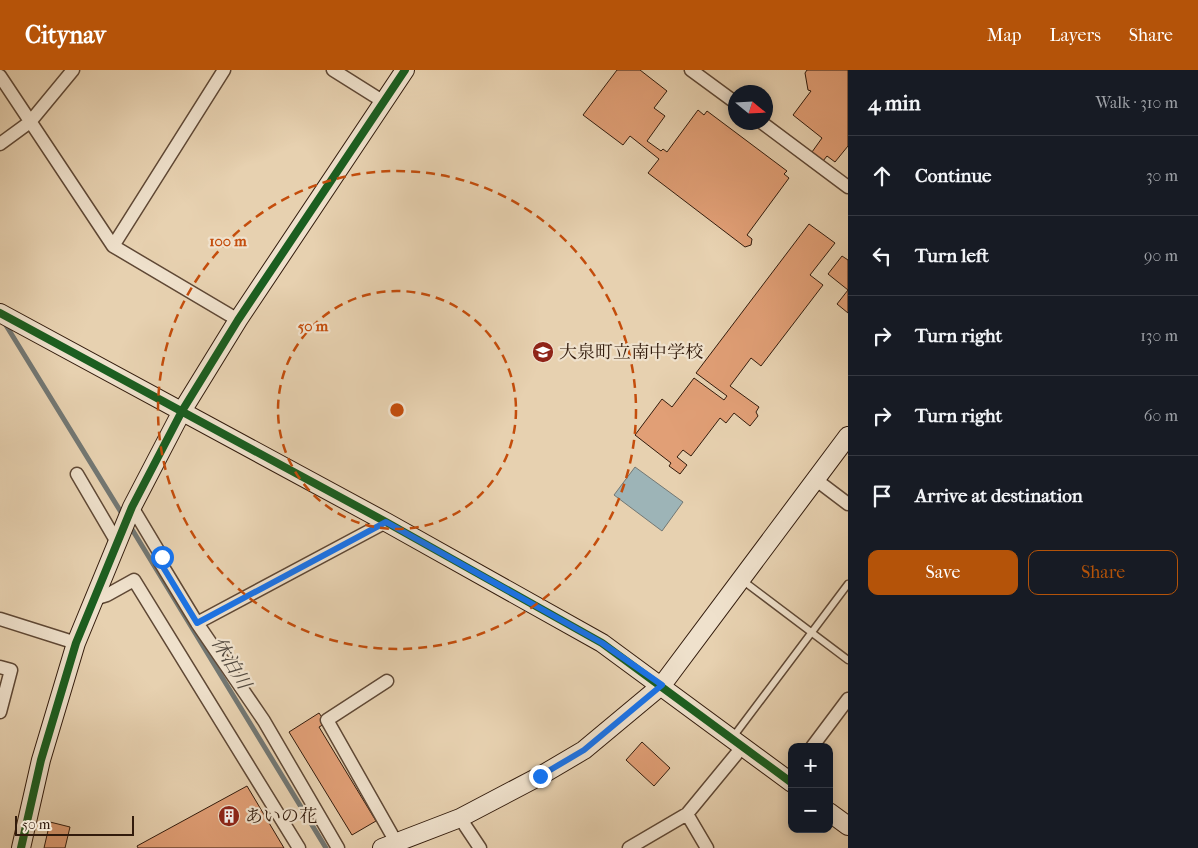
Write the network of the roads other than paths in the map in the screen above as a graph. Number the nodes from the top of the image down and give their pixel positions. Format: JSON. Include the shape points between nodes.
{"nodes":[{"id":1,"x":73,"y":70,"type":"edge"},
{"id":2,"x":224,"y":70,"type":"edge"},
{"id":3,"x":333,"y":70,"type":"edge"},
{"id":4,"x":405,"y":70,"type":"edge"},
{"id":5,"x":691,"y":70,"type":"edge"},
{"id":6,"x":0,"y":76,"type":"edge"},
{"id":7,"x":728,"y":97,"type":"edge"},
{"id":8,"x":384,"y":102,"type":"junction"},
{"id":9,"x":30,"y":122,"type":"junction"},
{"id":10,"x":772,"y":130,"type":"edge"},
{"id":11,"x":0,"y":144,"type":"edge"},
{"id":12,"x":848,"y":188,"type":"edge"},
{"id":13,"x":113,"y":246,"type":"junction"},
{"id":14,"x":0,"y":313,"type":"edge"},
{"id":15,"x":238,"y":320,"type":"junction"},
{"id":16,"x":182,"y":411,"type":"junction"},
{"id":17,"x":848,"y":436,"type":"edge"},
{"id":18,"x":77,"y":474,"type":"dead end"},
{"id":19,"x":815,"y":479,"type":"junction"},
{"id":20,"x":848,"y":504,"type":"edge"},
{"id":21,"x":131,"y":512,"type":"junction"},
{"id":22,"x":386,"y":522,"type":"junction"},
{"id":23,"x":119,"y":540,"type":"junction"},
{"id":24,"x":741,"y":579,"type":"junction"},
{"id":25,"x":848,"y":584,"type":"edge"},
{"id":26,"x":94,"y":599,"type":"junction"},
{"id":27,"x":0,"y":619,"type":"edge"},
{"id":28,"x":197,"y":623,"type":"junction"},
{"id":29,"x":812,"y":633,"type":"junction"},
{"id":30,"x":76,"y":643,"type":"junction"},
{"id":31,"x":848,"y":660,"type":"edge"},
{"id":32,"x":0,"y":667,"type":"edge"},
{"id":33,"x":387,"y":682,"type":"dead end"},
{"id":34,"x":662,"y":685,"type":"junction"},
{"id":35,"x":848,"y":699,"type":"edge"},
{"id":36,"x":0,"y":712,"type":"edge"},
{"id":37,"x":738,"y":742,"type":"junction"},
{"id":38,"x":815,"y":743,"type":"edge"},
{"id":39,"x":788,"y":778,"type":"edge"},
{"id":40,"x":687,"y":814,"type":"junction"},
{"id":41,"x":460,"y":818,"type":"junction"},
{"id":42,"x":389,"y":845,"type":"edge"},
{"id":43,"x":21,"y":848,"type":"edge"},
{"id":44,"x":299,"y":848,"type":"edge"},
{"id":45,"x":338,"y":848,"type":"edge"},
{"id":46,"x":480,"y":848,"type":"edge"},
{"id":47,"x":629,"y":848,"type":"edge"},
{"id":48,"x":707,"y":848,"type":"edge"}],
"edges":[{"from":1,"to":9,"type":"street"},
{"from":2,"to":13,"type":"street"},
{"from":3,"to":8,"type":"street"},
{"from":4,"to":8,"type":"street"},
{"from":5,"to":7,"type":"street"},
{"from":6,"to":9,"type":"street"},
{"from":8,"to":15,"type":"street"},
{"from":9,"to":11,"type":"street"},
{"from":9,"to":13,"type":"street"},
{"from":10,"to":12,"type":"street"},
{"from":13,"to":15,"type":"street"},
{"from":14,"to":16,"type":"street"},
{"from":15,"to":16,"type":"street"},
{"from":16,"to":21,"type":"street"},
{"from":16,"to":22,"type":"street"},
{"from":17,"to":19,"type":"street"},
{"from":18,"to":23,"type":"street"},
{"from":19,"to":20,"type":"street"},
{"from":19,"to":24,"type":"street"},
{"from":21,"to":23,"type":"street"},
{"from":21,"to":28,"type":"street","via":[[162,557],[160,562]]},
{"from":22,"to":28,"type":"street"},
{"from":22,"to":34,"type":"street","via":[[602,643]]},
{"from":23,"to":26,"type":"street"},
{"from":24,"to":29,"type":"lane"},
{"from":24,"to":34,"type":"street"},
{"from":25,"to":29,"type":"lane"},
{"from":26,"to":30,"type":"street"},
{"from":26,"to":44,"type":"street","via":[[107,596],[134,580]]},
{"from":27,"to":30,"type":"street"},
{"from":28,"to":45,"type":"street","via":[[264,721]]},
{"from":29,"to":31,"type":"lane"},
{"from":29,"to":37,"type":"lane"},
{"from":30,"to":43,"type":"street","via":[[41,760]]},
{"from":32,"to":36,"type":"street","via":[[11,670]]},
{"from":33,"to":42,"type":"street","via":[[327,720]]},
{"from":34,"to":37,"type":"street"},
{"from":34,"to":41,"type":"street","via":[[584,750]]},
{"from":35,"to":38,"type":"street"},
{"from":37,"to":39,"type":"street"},
{"from":37,"to":40,"type":"street"},
{"from":40,"to":47,"type":"street"},
{"from":40,"to":48,"type":"street"},
{"from":41,"to":42,"type":"street"},
{"from":41,"to":46,"type":"street"}]}
